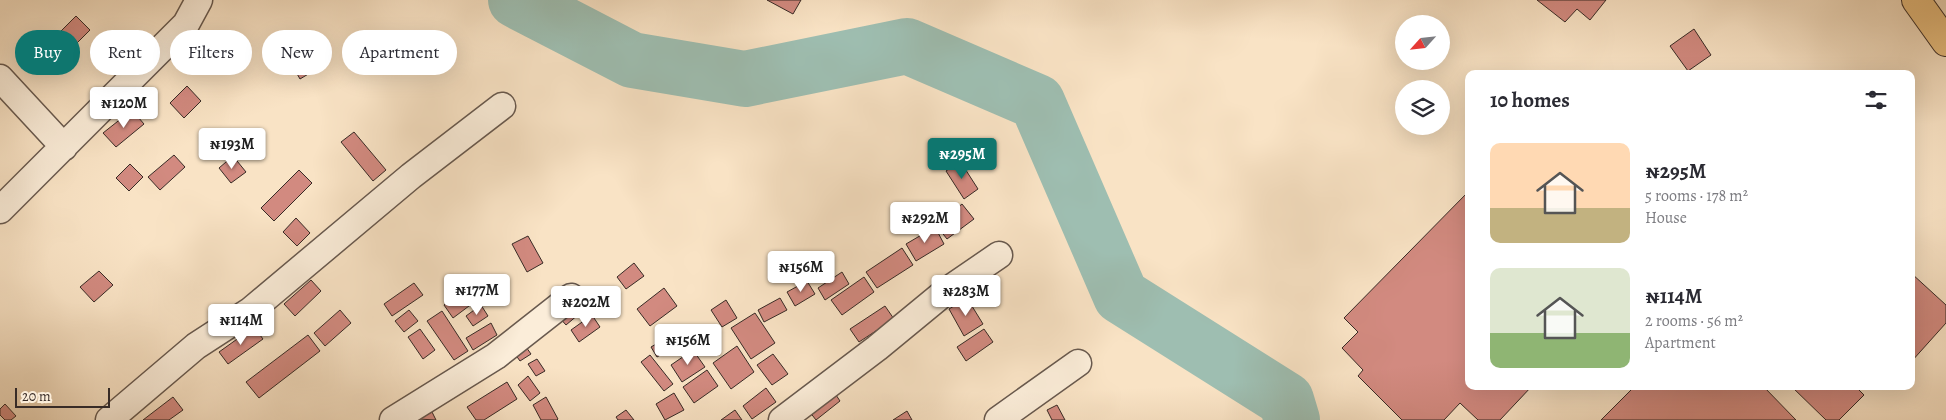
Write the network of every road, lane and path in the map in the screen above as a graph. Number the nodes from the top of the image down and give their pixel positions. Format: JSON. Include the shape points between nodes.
{"nodes":[{"id":1,"x":199,"y":0,"type":"edge"},
{"id":2,"x":1916,"y":0,"type":"edge"},
{"id":3,"x":1946,"y":42,"type":"edge"},
{"id":4,"x":0,"y":78,"type":"edge"},
{"id":5,"x":502,"y":106,"type":"dead end"},
{"id":6,"x":64,"y":147,"type":"junction"},
{"id":7,"x":0,"y":210,"type":"edge"},
{"id":8,"x":1000,"y":255,"type":"dead end"},
{"id":9,"x":571,"y":297,"type":"dead end"},
{"id":10,"x":1078,"y":363,"type":"dead end"},
{"id":11,"x":109,"y":420,"type":"edge"},
{"id":12,"x":393,"y":420,"type":"edge"},
{"id":13,"x":782,"y":420,"type":"edge"},
{"id":14,"x":998,"y":420,"type":"edge"}],
"edges":[{"from":1,"to":6,"type":"street","via":[[186,24]]},
{"from":2,"to":3,"type":"main road"},
{"from":4,"to":6,"type":"street"},
{"from":5,"to":11,"type":"street","via":[[411,176],[250,311],[203,342]]},
{"from":6,"to":7,"type":"street"},
{"from":8,"to":13,"type":"street","via":[[945,292]]},
{"from":9,"to":12,"type":"street","via":[[496,356]]},
{"from":10,"to":14,"type":"street"}]}
